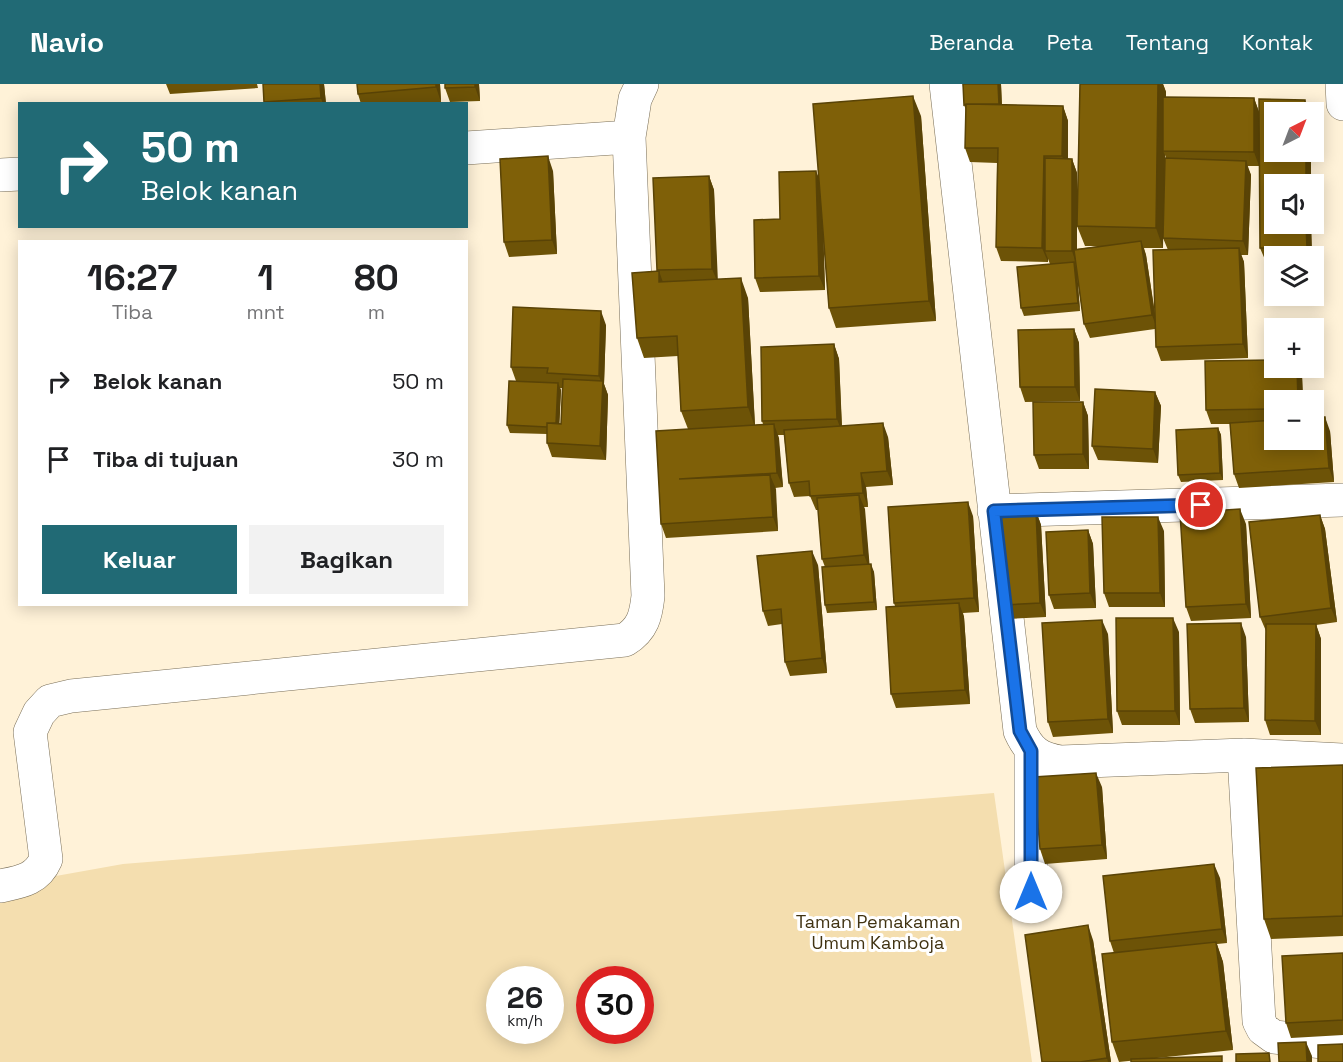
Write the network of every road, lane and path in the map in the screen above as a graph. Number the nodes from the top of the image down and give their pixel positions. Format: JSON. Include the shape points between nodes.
{"nodes":[{"id":1,"x":642,"y":84,"type":"edge"},
{"id":2,"x":946,"y":84,"type":"edge"},
{"id":3,"x":1342,"y":84,"type":"edge"},
{"id":4,"x":1343,"y":104,"type":"edge"},
{"id":5,"x":629,"y":137,"type":"junction"},
{"id":6,"x":468,"y":148,"type":"edge"},
{"id":7,"x":18,"y":174,"type":"edge"},
{"id":8,"x":0,"y":175,"type":"edge"},
{"id":9,"x":1343,"y":500,"type":"edge"},
{"id":10,"x":994,"y":511,"type":"junction"},
{"id":11,"x":1031,"y":751,"type":"junction"},
{"id":12,"x":1244,"y":755,"type":"junction"},
{"id":13,"x":1343,"y":760,"type":"edge"},
{"id":14,"x":0,"y":886,"type":"edge"},
{"id":15,"x":1031,"y":892,"type":"dead end"},
{"id":16,"x":1343,"y":1044,"type":"edge"}],
"edges":[{"from":1,"to":5,"type":"street","via":[[634,99]]},
{"from":2,"to":10,"type":"street"},
{"from":3,"to":4,"type":"street"},
{"from":5,"to":6,"type":"street"},
{"from":5,"to":14,"type":"street","via":[[648,596],[640,628],[625,640],[50,701],[39,712],[30,732],[45,859],[32,877]]},
{"from":7,"to":8,"type":"street"},
{"from":9,"to":10,"type":"street"},
{"from":10,"to":11,"type":"street","via":[[1020,731]]},
{"from":11,"to":12,"type":"street","via":[[1061,762]]},
{"from":11,"to":15,"type":"street"},
{"from":12,"to":13,"type":"street"},
{"from":12,"to":16,"type":"street","via":[[1259,1021],[1274,1037]]}]}
